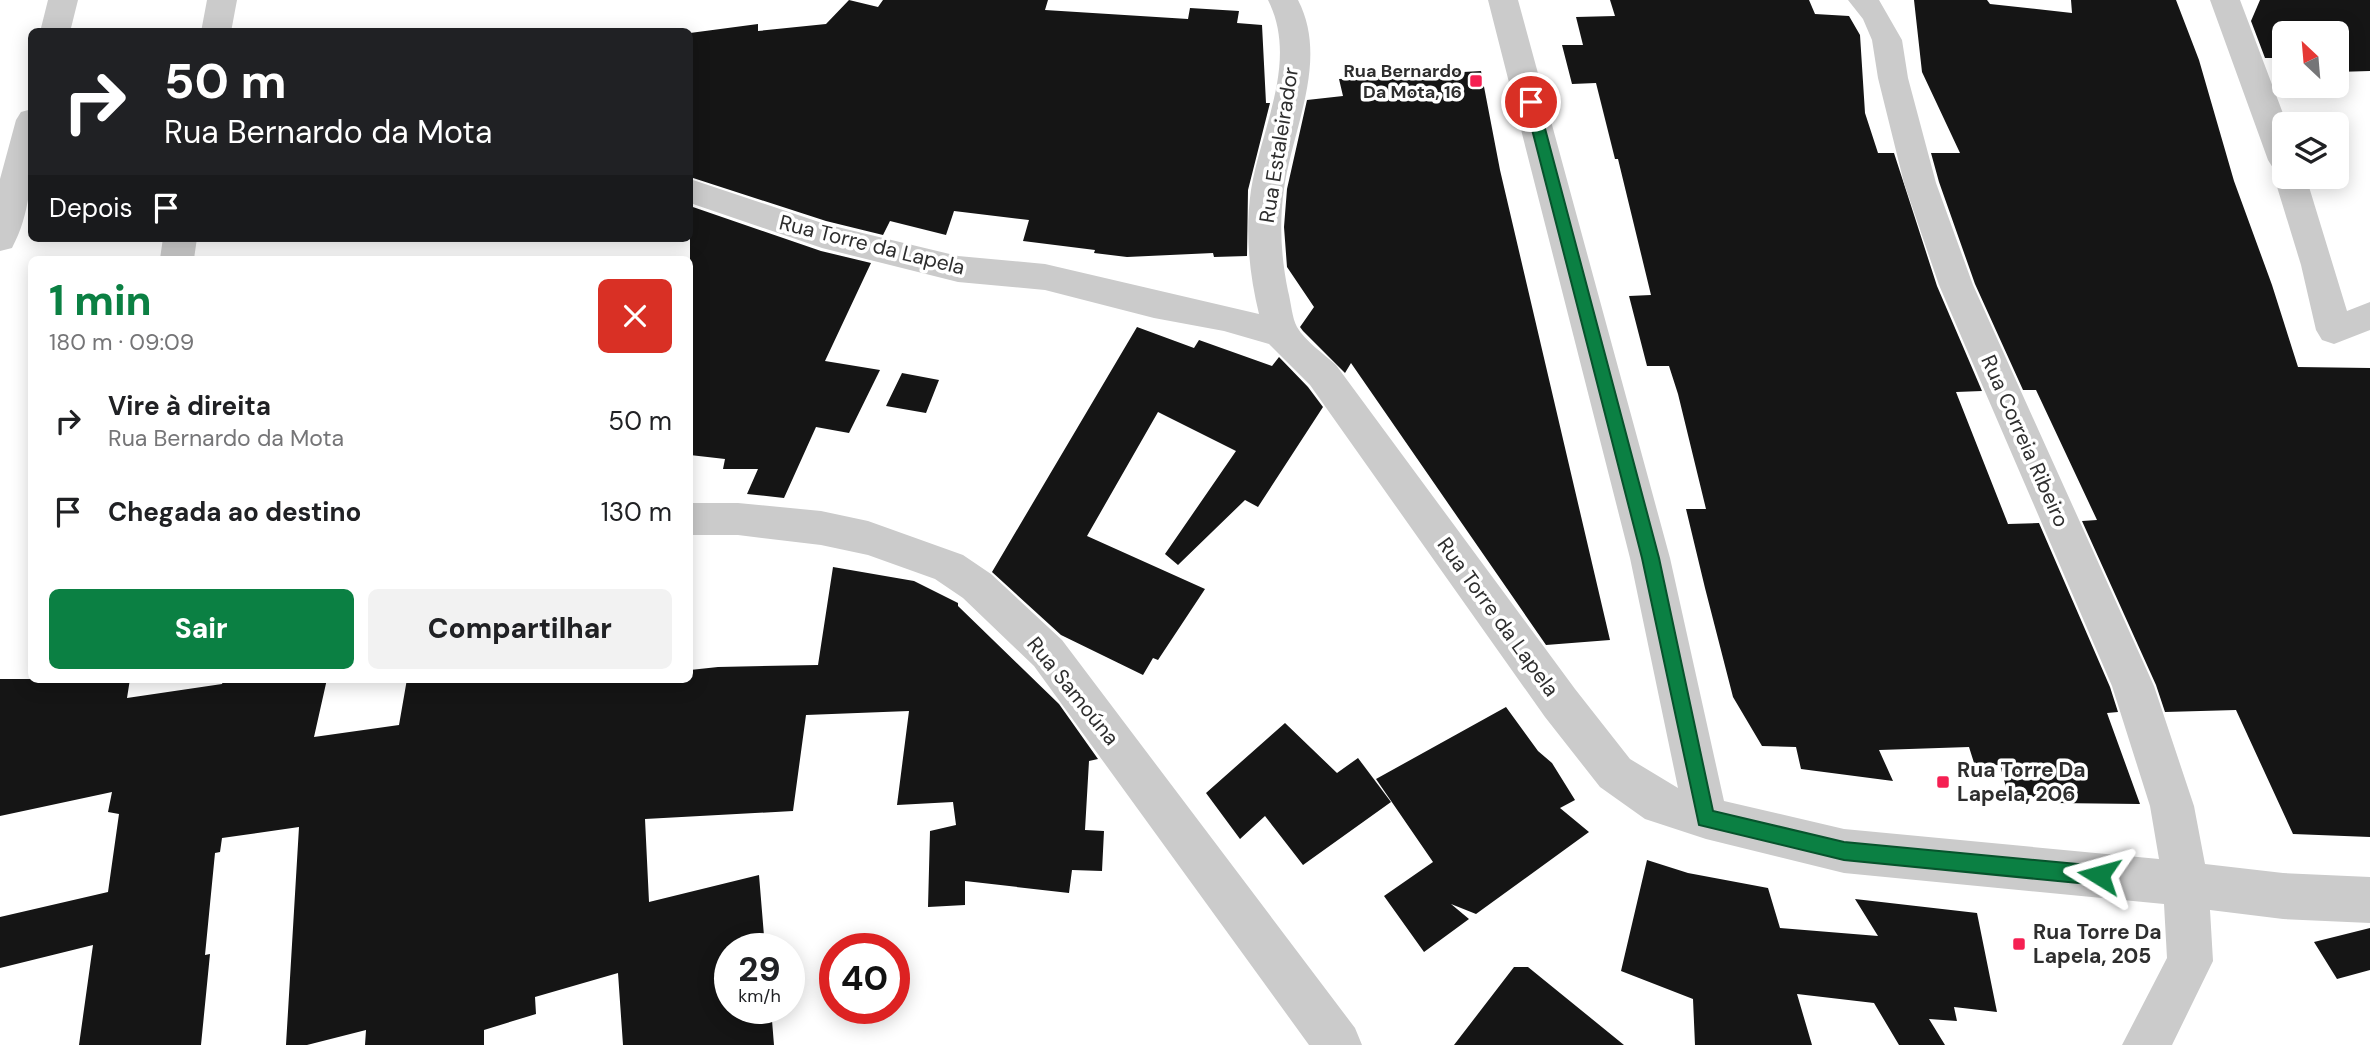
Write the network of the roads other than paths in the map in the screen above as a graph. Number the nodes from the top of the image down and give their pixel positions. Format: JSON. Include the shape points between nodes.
{"nodes":[{"id":1,"x":64,"y":0,"type":"edge"},
{"id":2,"x":222,"y":0,"type":"edge"},
{"id":3,"x":1283,"y":0,"type":"edge"},
{"id":4,"x":1503,"y":0,"type":"edge"},
{"id":5,"x":1863,"y":0,"type":"edge"},
{"id":6,"x":2225,"y":0,"type":"edge"},
{"id":7,"x":56,"y":28,"type":"edge"},
{"id":8,"x":217,"y":28,"type":"edge"},
{"id":9,"x":2272,"y":127,"type":"edge"},
{"id":10,"x":28,"y":135,"type":"edge"},
{"id":11,"x":2294,"y":189,"type":"edge"},
{"id":12,"x":693,"y":192,"type":"edge"},
{"id":13,"x":0,"y":239,"type":"edge"},
{"id":14,"x":2370,"y":316,"type":"edge"},
{"id":15,"x":1280,"y":334,"type":"junction"},
{"id":16,"x":693,"y":519,"type":"edge"},
{"id":17,"x":1706,"y":818,"type":"junction"},
{"id":18,"x":2186,"y":884,"type":"junction"},
{"id":19,"x":2370,"y":900,"type":"edge"},
{"id":20,"x":1338,"y":1045,"type":"edge"},
{"id":21,"x":2146,"y":1045,"type":"edge"}],
"edges":[{"from":1,"to":7,"type":"street"},
{"from":2,"to":8,"type":"street"},
{"from":3,"to":15,"type":"street","name":"Rua Estaleirador","via":[[1296,31],[1286,120],[1269,182],[1264,231]]},
{"from":4,"to":17,"type":"street","via":[[1650,558]]},
{"from":5,"to":18,"type":"street","name":"Rua Correia Ribeiro","via":[[1887,40],[1920,183],[1956,285],[2133,686],[2172,806]]},
{"from":6,"to":9,"type":"street"},
{"from":10,"to":13,"type":"street"},
{"from":11,"to":14,"type":"street","via":[[2334,330]]},
{"from":12,"to":15,"type":"street","name":"Rua Torre da Lapela","via":[[822,236],[958,269],[1045,277]]},
{"from":15,"to":17,"type":"street","name":"Rua Torre da Lapela","via":[[1323,375],[1615,774],[1660,804]]},
{"from":16,"to":20,"type":"street","name":"Rua Samoúna","via":[[752,520],[868,538],[949,567],[977,586],[1048,653]]},
{"from":17,"to":18,"type":"street","name":"Rua Torre da Lapela","via":[[1844,851]]},
{"from":18,"to":19,"type":"street","name":"Rua Torre da Lapela","via":[[2283,896]]},
{"from":18,"to":21,"type":"street","name":"Rua Correia Ribeiro","via":[[2190,961]]}]}
